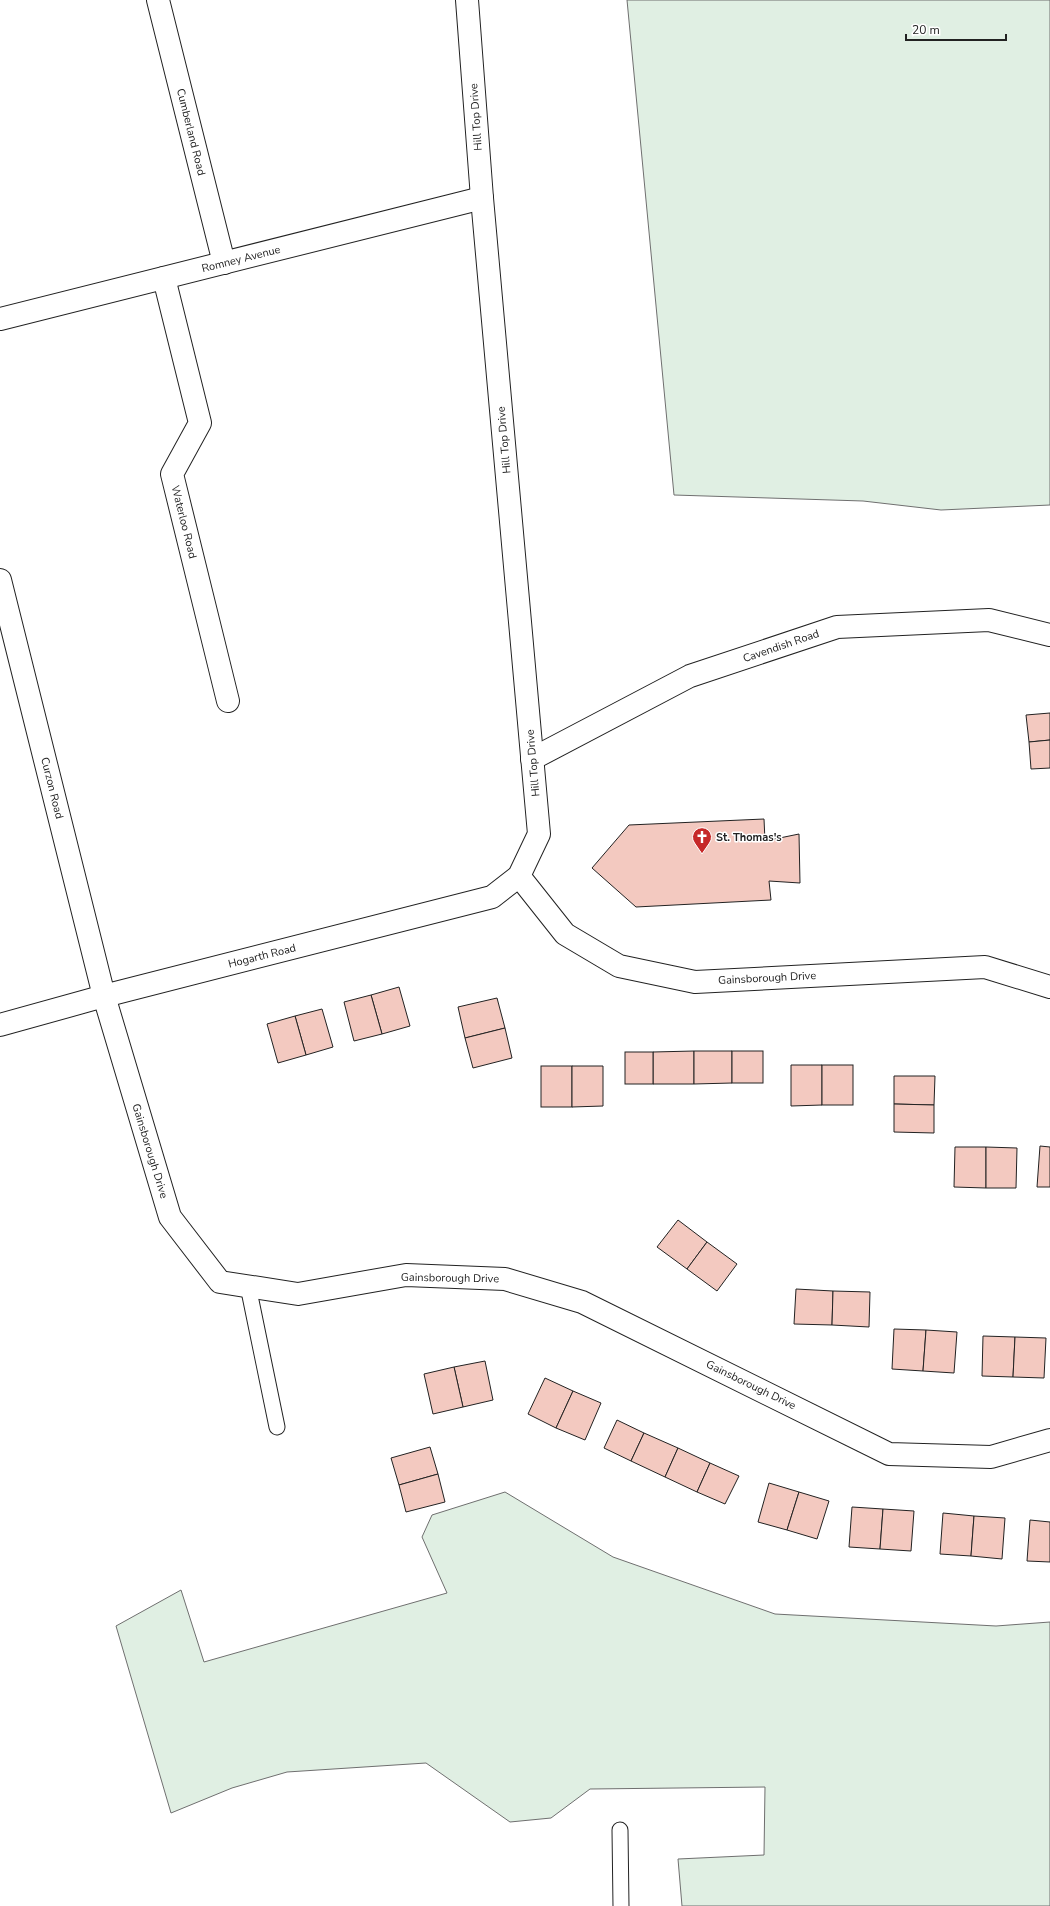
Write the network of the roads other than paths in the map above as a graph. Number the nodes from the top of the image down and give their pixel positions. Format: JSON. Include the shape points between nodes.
{"nodes":[{"id":1,"x":158,"y":0,"type":"edge"},
{"id":2,"x":467,"y":0,"type":"edge"},
{"id":3,"x":482,"y":198,"type":"junction"},
{"id":4,"x":224,"y":263,"type":"junction"},
{"id":5,"x":164,"y":278,"type":"junction"},
{"id":6,"x":0,"y":319,"type":"edge"},
{"id":7,"x":0,"y":580,"type":"edge"},
{"id":8,"x":1050,"y":635,"type":"edge"},
{"id":9,"x":228,"y":701,"type":"dead end"},
{"id":10,"x":532,"y":759,"type":"junction"},
{"id":11,"x":519,"y":876,"type":"junction"},
{"id":12,"x":1050,"y":987,"type":"edge"},
{"id":13,"x":104,"y":996,"type":"junction"},
{"id":14,"x":0,"y":1025,"type":"edge"},
{"id":15,"x":248,"y":1286,"type":"junction"},
{"id":16,"x":277,"y":1427,"type":"dead end"},
{"id":17,"x":1050,"y":1440,"type":"edge"},
{"id":18,"x":620,"y":1830,"type":"dead end"},
{"id":19,"x":621,"y":1906,"type":"edge"}],
"edges":[{"from":1,"to":4,"type":"street","name":"Cumberland Road"},
{"from":2,"to":3,"type":"street","name":"Hill Top Drive"},
{"from":3,"to":4,"type":"street","name":"Romney Avenue"},
{"from":3,"to":10,"type":"street","name":"Hill Top Drive"},
{"from":4,"to":5,"type":"street","name":"Romney Avenue"},
{"from":5,"to":6,"type":"street","name":"Romney Avenue"},
{"from":5,"to":9,"type":"street","name":"Waterloo Road","via":[[200,423],[172,474]]},
{"from":7,"to":13,"type":"street","name":"Curzon Road"},
{"from":8,"to":10,"type":"street","name":"Cavendish Road","via":[[989,620],[837,627],[690,676]]},
{"from":10,"to":11,"type":"street","name":"Hill Top Drive","via":[[539,834]]},
{"from":11,"to":12,"type":"street","name":"Gainsborough Drive","via":[[566,934],[619,966],[695,982],[985,967]]},
{"from":11,"to":13,"type":"street","name":"Hogarth Road","via":[[492,897]]},
{"from":13,"to":14,"type":"street","name":"Hogarth Road"},
{"from":13,"to":15,"type":"street","name":"Gainsborough Drive","via":[[170,1217],[220,1282]]},
{"from":15,"to":16,"type":"lane"},
{"from":15,"to":17,"type":"street","name":"Gainsborough Drive","via":[[298,1294],[406,1275],[505,1279],[582,1302],[889,1454],[991,1457]]},
{"from":18,"to":19,"type":"lane"}]}
